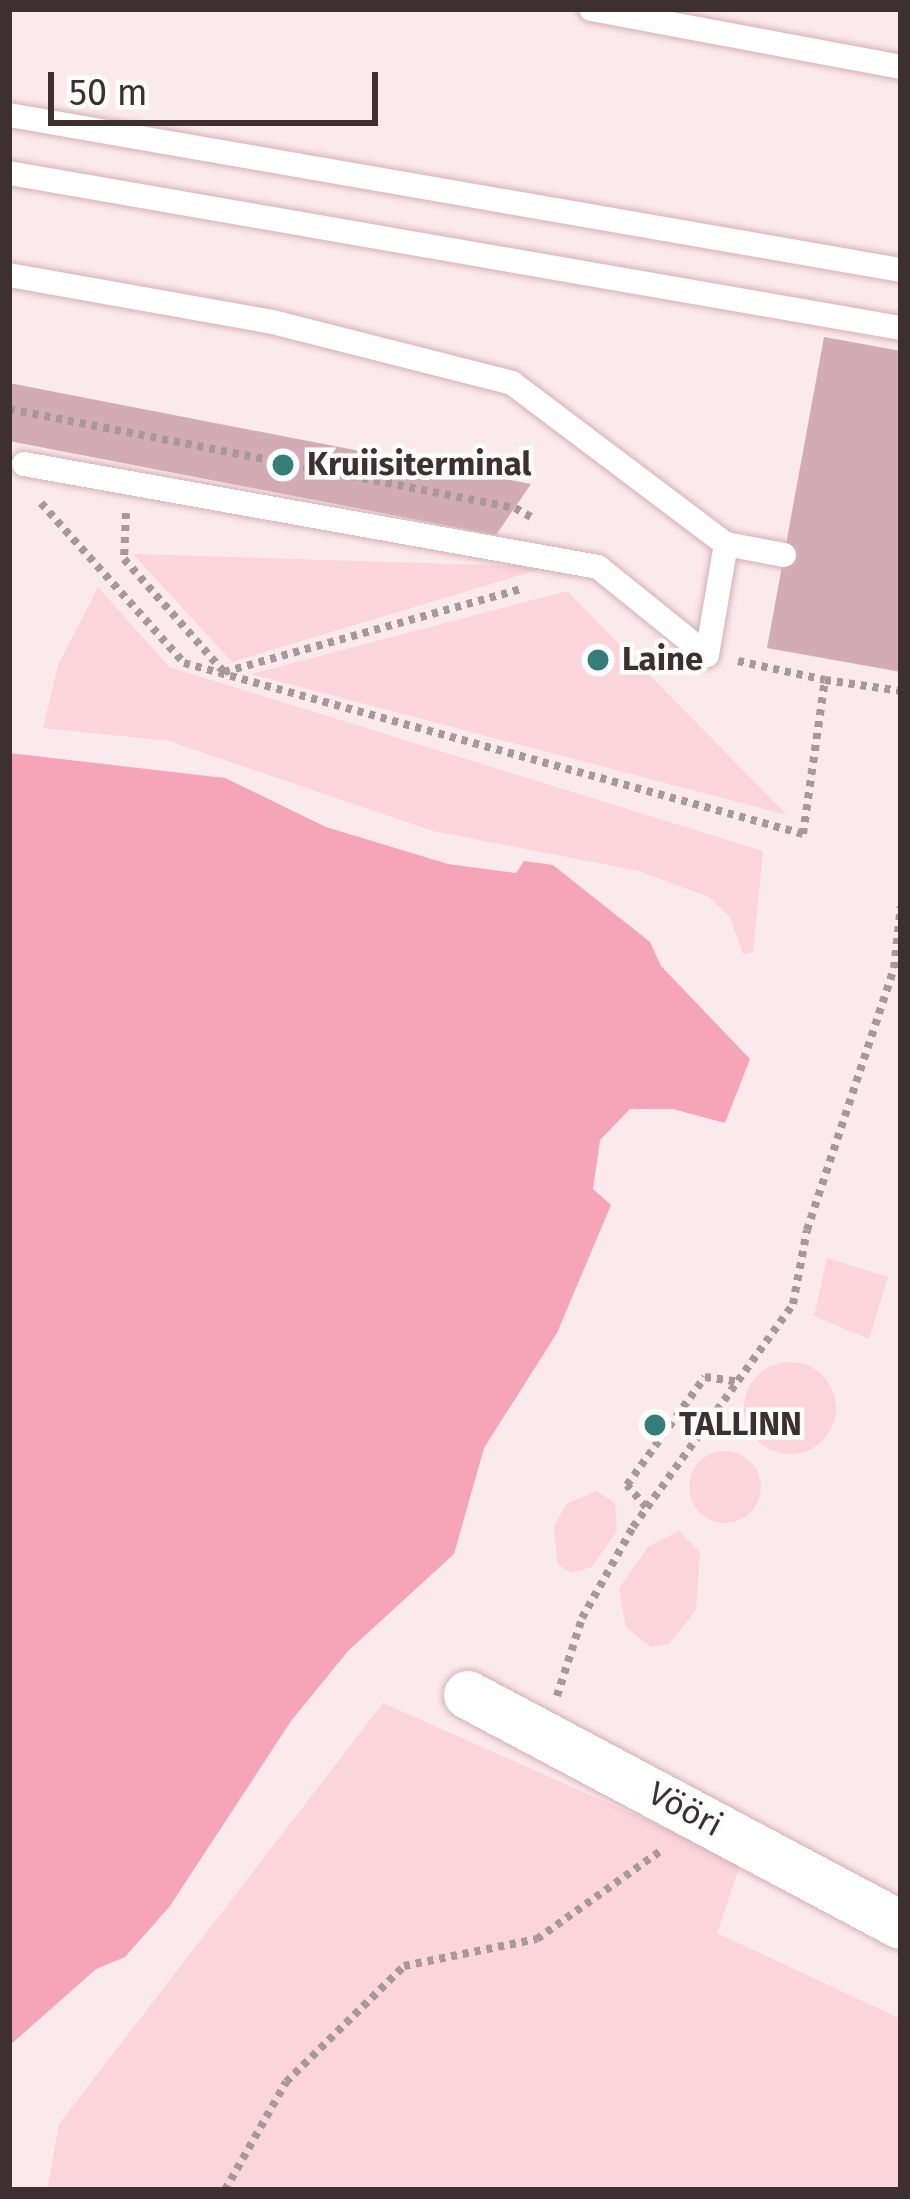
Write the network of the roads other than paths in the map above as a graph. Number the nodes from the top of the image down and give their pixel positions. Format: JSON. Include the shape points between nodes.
{"nodes":[{"id":1,"x":591,"y":9,"type":"edge"},
{"id":2,"x":901,"y":67,"type":"edge"},
{"id":3,"x":9,"y":115,"type":"edge"},
{"id":4,"x":9,"y":173,"type":"edge"},
{"id":5,"x":901,"y":270,"type":"edge"},
{"id":6,"x":9,"y":275,"type":"edge"},
{"id":7,"x":901,"y":328,"type":"edge"},
{"id":8,"x":25,"y":475,"type":"road end"},
{"id":9,"x":726,"y":544,"type":"junction"},
{"id":10,"x":784,"y":555,"type":"dead end"},
{"id":11,"x":468,"y":1695,"type":"dead end"},
{"id":12,"x":901,"y":1924,"type":"edge"}],
"edges":[{"from":1,"to":2,"type":"lane"},
{"from":3,"to":5,"type":"lane"},
{"from":4,"to":7,"type":"lane"},
{"from":6,"to":9,"type":"lane","via":[[273,322],[512,382]]},
{"from":8,"to":9,"type":"lane","via":[[598,567],[707,655]]},
{"from":9,"to":10,"type":"lane"},
{"from":11,"to":12,"type":"street","name":"Vööri"}]}
